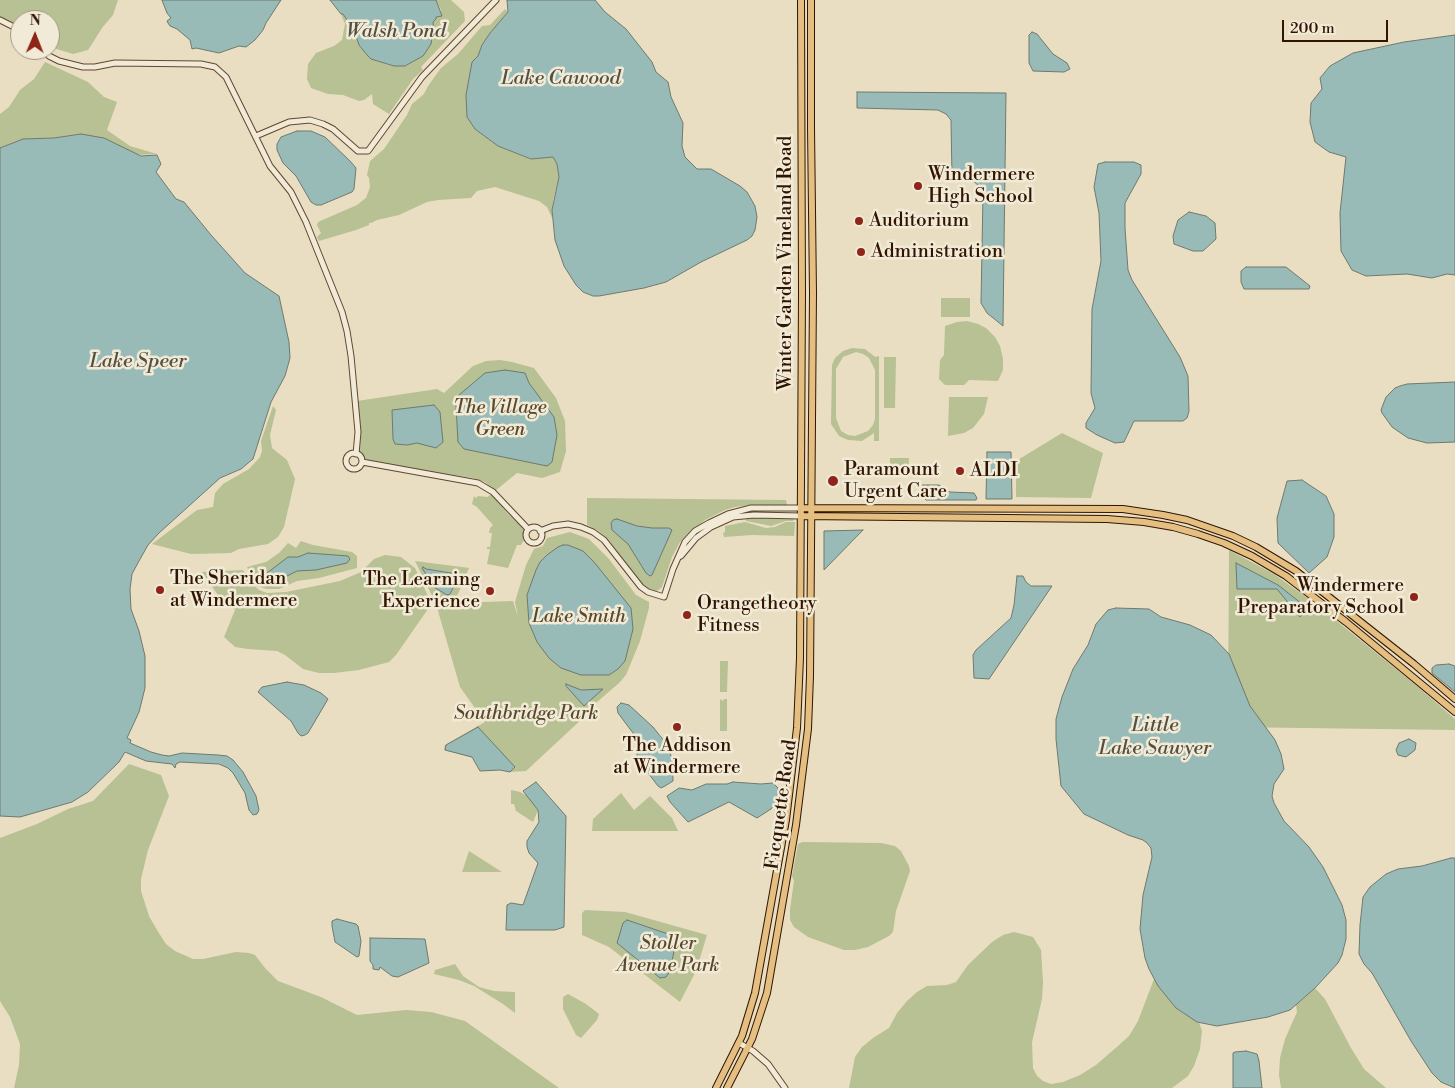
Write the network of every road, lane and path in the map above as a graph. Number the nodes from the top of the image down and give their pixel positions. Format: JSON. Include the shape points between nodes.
{"nodes":[{"id":1,"x":496,"y":0,"type":"edge"},
{"id":2,"x":801,"y":0,"type":"edge"},
{"id":3,"x":811,"y":0,"type":"edge"},
{"id":4,"x":58,"y":60,"type":"edge"},
{"id":5,"x":800,"y":128,"type":"junction"},
{"id":6,"x":811,"y":128,"type":"junction"},
{"id":7,"x":256,"y":136,"type":"junction"},
{"id":8,"x":356,"y":454,"type":"junction"},
{"id":9,"x":362,"y":462,"type":"junction"},
{"id":10,"x":801,"y":508,"type":"junction"},
{"id":11,"x":811,"y":508,"type":"junction"},
{"id":12,"x":801,"y":516,"type":"junction"},
{"id":13,"x":811,"y":516,"type":"junction"},
{"id":14,"x":528,"y":529,"type":"junction"},
{"id":15,"x":540,"y":531,"type":"junction"},
{"id":16,"x":676,"y":562,"type":"junction"},
{"id":17,"x":1455,"y":699,"type":"edge"},
{"id":18,"x":1455,"y":712,"type":"edge"},
{"id":19,"x":739,"y":1043,"type":"junction"},
{"id":20,"x":748,"y":1048,"type":"junction"},
{"id":21,"x":716,"y":1088,"type":"edge"},
{"id":22,"x":727,"y":1088,"type":"edge"},
{"id":23,"x":785,"y":1088,"type":"edge"}],
"edges":[{"from":1,"to":7,"type":"street","via":[[422,77],[368,151],[356,150],[333,129],[310,120],[289,122]]},
{"from":2,"to":5,"type":"main road","name":"Winter Garden Vineland Road"},
{"from":3,"to":6,"type":"main road","name":"Winter Garden Vineland Road"},
{"from":4,"to":7,"type":"street","via":[[86,67],[115,63],[212,66],[228,80]]},
{"from":5,"to":6,"type":"main road"},
{"from":5,"to":10,"type":"main road","name":"Winter Garden Vineland Road"},
{"from":6,"to":11,"type":"main road","name":"Winter Garden Vineland Road"},
{"from":7,"to":8,"type":"street","via":[[270,166],[291,192],[306,222],[345,322],[358,432]]},
{"from":8,"to":9,"type":"street"},
{"from":8,"to":9,"type":"street","via":[[347,458],[348,466],[355,469]]},
{"from":9,"to":14,"type":"street","via":[[478,482],[493,492]]},
{"from":10,"to":11,"type":"main road"},
{"from":10,"to":12,"type":"main road","name":"Winter Garden Vineland Road"},
{"from":10,"to":16,"type":"street","via":[[751,508],[708,522],[686,542]]},
{"from":11,"to":13,"type":"main road","name":"Winter Garden Vineland Road"},
{"from":11,"to":17,"type":"main road","via":[[1123,509],[1186,520],[1241,540],[1296,571]]},
{"from":12,"to":13,"type":"main road"},
{"from":12,"to":16,"type":"street","via":[[733,517],[696,538]]},
{"from":12,"to":19,"type":"main road","name":"Ficquette Road","via":[[800,680],[793,775],[755,993]]},
{"from":13,"to":18,"type":"main road","via":[[1107,520],[1144,522],[1198,534],[1252,556],[1286,576]]},
{"from":13,"to":20,"type":"main road","name":"Ficquette Road","via":[[810,676],[805,766],[766,993]]},
{"from":14,"to":15,"type":"street"},
{"from":14,"to":15,"type":"street","via":[[526,538],[532,543],[541,538]]},
{"from":15,"to":16,"type":"street","via":[[568,524],[593,532],[610,547],[641,587],[664,597]]},
{"from":19,"to":20,"type":"street"},
{"from":19,"to":21,"type":"main road","name":"Ficquette Road"},
{"from":20,"to":22,"type":"main road","name":"Ficquette Road"},
{"from":20,"to":23,"type":"street","via":[[768,1064]]}]}
